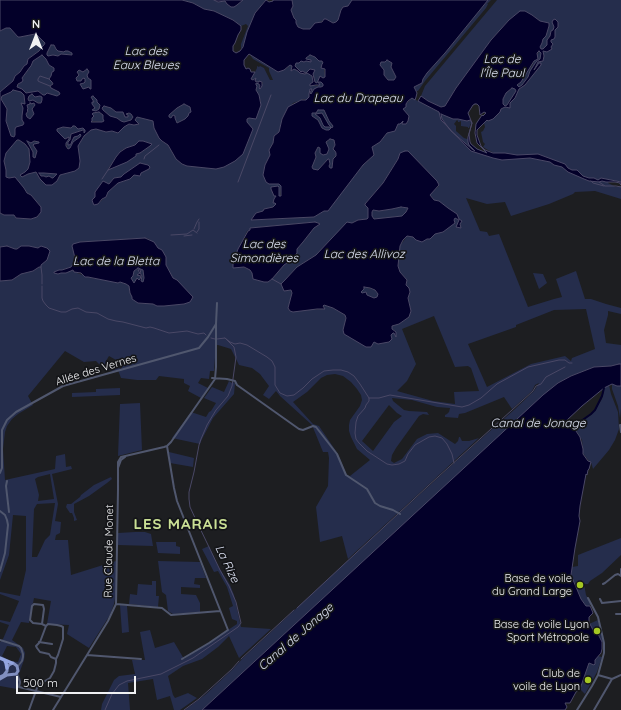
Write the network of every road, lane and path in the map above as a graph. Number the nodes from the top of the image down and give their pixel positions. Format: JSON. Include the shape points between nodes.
{"nodes":[{"id":1,"x":217,"y":303,"type":"dead end"},
{"id":2,"x":216,"y":324,"type":"junction"},
{"id":3,"x":212,"y":378,"type":"dead end"},
{"id":4,"x":215,"y":379,"type":"junction"},
{"id":5,"x":620,"y":425,"type":"edge"},
{"id":6,"x":621,"y":432,"type":"edge"},
{"id":7,"x":167,"y":446,"type":"junction"},
{"id":8,"x":0,"y":473,"type":"edge"},
{"id":9,"x":7,"y":481,"type":"dead end"},
{"id":10,"x":0,"y":511,"type":"edge"},
{"id":11,"x":9,"y":512,"type":"dead end"},
{"id":12,"x":399,"y":514,"type":"dead end"},
{"id":13,"x":621,"y":569,"type":"edge"},
{"id":14,"x":0,"y":571,"type":"edge"},
{"id":15,"x":621,"y":576,"type":"edge"},
{"id":16,"x":603,"y":584,"type":"dead end"},
{"id":17,"x":588,"y":598,"type":"dead end"},
{"id":18,"x":600,"y":599,"type":"dead end"},
{"id":19,"x":621,"y":601,"type":"edge"},
{"id":20,"x":116,"y":604,"type":"junction"},
{"id":21,"x":220,"y":611,"type":"junction"},
{"id":22,"x":616,"y":614,"type":"dead end"},
{"id":23,"x":621,"y":614,"type":"edge"},
{"id":24,"x":42,"y":624,"type":"junction"},
{"id":25,"x":46,"y":626,"type":"junction"},
{"id":26,"x":0,"y":640,"type":"edge"},
{"id":27,"x":39,"y":642,"type":"junction"},
{"id":28,"x":52,"y":644,"type":"dead end"},
{"id":29,"x":87,"y":655,"type":"junction"},
{"id":30,"x":0,"y":658,"type":"edge"},
{"id":31,"x":56,"y":659,"type":"junction"},
{"id":32,"x":141,"y":659,"type":"dead end"},
{"id":33,"x":182,"y":659,"type":"dead end"},
{"id":34,"x":12,"y":664,"type":"junction"},
{"id":35,"x":18,"y":666,"type":"junction"},
{"id":36,"x":7,"y":669,"type":"junction"},
{"id":37,"x":10,"y":675,"type":"junction"},
{"id":38,"x":17,"y":675,"type":"junction"},
{"id":39,"x":598,"y":675,"type":"junction"},
{"id":40,"x":621,"y":675,"type":"edge"},
{"id":41,"x":0,"y":678,"type":"edge"},
{"id":42,"x":612,"y":679,"type":"junction"},
{"id":43,"x":36,"y":691,"type":"junction"},
{"id":44,"x":61,"y":697,"type":"junction"},
{"id":45,"x":29,"y":710,"type":"edge"},
{"id":46,"x":53,"y":710,"type":"edge"},
{"id":47,"x":577,"y":710,"type":"edge"},
{"id":48,"x":594,"y":710,"type":"edge"},
{"id":49,"x":599,"y":710,"type":"edge"}],
"edges":[{"from":1,"to":2,"type":"street","name":"Allée des Vernes"},
{"from":2,"to":4,"type":"street"},
{"from":2,"to":8,"type":"street","name":"Allée des Vernes","via":[[199,348],[63,386],[16,412],[7,420],[2,430]]},
{"from":3,"to":4,"type":"street"},
{"from":4,"to":7,"type":"street"},
{"from":4,"to":12,"type":"street","via":[[234,381],[301,430],[316,427],[337,454],[346,475],[367,490],[375,503]]},
{"from":5,"to":6,"type":"street"},
{"from":7,"to":20,"type":"street","name":"Rue Claude Monet","via":[[128,455],[121,460],[118,471]]},
{"from":7,"to":21,"type":"street","via":[[175,494]]},
{"from":9,"to":11,"type":"street"},
{"from":10,"to":14,"type":"street","via":[[5,515],[8,525]]},
{"from":13,"to":15,"type":"street"},
{"from":15,"to":16,"type":"street","via":[[615,575]]},
{"from":17,"to":39,"type":"street","via":[[598,617],[604,643]]},
{"from":18,"to":19,"type":"street","via":[[602,603]]},
{"from":20,"to":21,"type":"street","via":[[162,608],[171,615]]},
{"from":20,"to":29,"type":"street","name":"Rue Claude Monet"},
{"from":21,"to":33,"type":"street","via":[[228,630]]},
{"from":22,"to":23,"type":"street"},
{"from":24,"to":24,"type":"street","via":[[30,620],[34,604],[43,605]]},
{"from":24,"to":25,"type":"street"},
{"from":25,"to":27,"type":"street"},
{"from":25,"to":31,"type":"street","via":[[48,624],[63,627],[63,639]]},
{"from":26,"to":35,"type":"street","via":[[21,648],[23,657]]},
{"from":27,"to":28,"type":"street"},
{"from":27,"to":31,"type":"street","via":[[36,646],[39,651]]},
{"from":29,"to":32,"type":"street"},
{"from":29,"to":44,"type":"street","name":"Rue Claude Monet"},
{"from":30,"to":34,"type":"highway"},
{"from":30,"to":36,"type":"highway","via":[[6,662]]},
{"from":31,"to":43,"type":"street","via":[[50,678],[40,684]]},
{"from":34,"to":35,"type":"main road"},
{"from":34,"to":36,"type":"main road"},
{"from":35,"to":38,"type":"main road"},
{"from":36,"to":37,"type":"main road"},
{"from":36,"to":41,"type":"main road"},
{"from":37,"to":38,"type":"main road"},
{"from":37,"to":41,"type":"main road"},
{"from":38,"to":43,"type":"street","via":[[19,687]]},
{"from":39,"to":42,"type":"street"},
{"from":39,"to":47,"type":"street"},
{"from":40,"to":42,"type":"street"},
{"from":42,"to":48,"type":"street"},
{"from":43,"to":44,"type":"street"},
{"from":43,"to":45,"type":"street"},
{"from":44,"to":46,"type":"street","name":"Rue Claude Monet"},
{"from":48,"to":49,"type":"street"}]}
